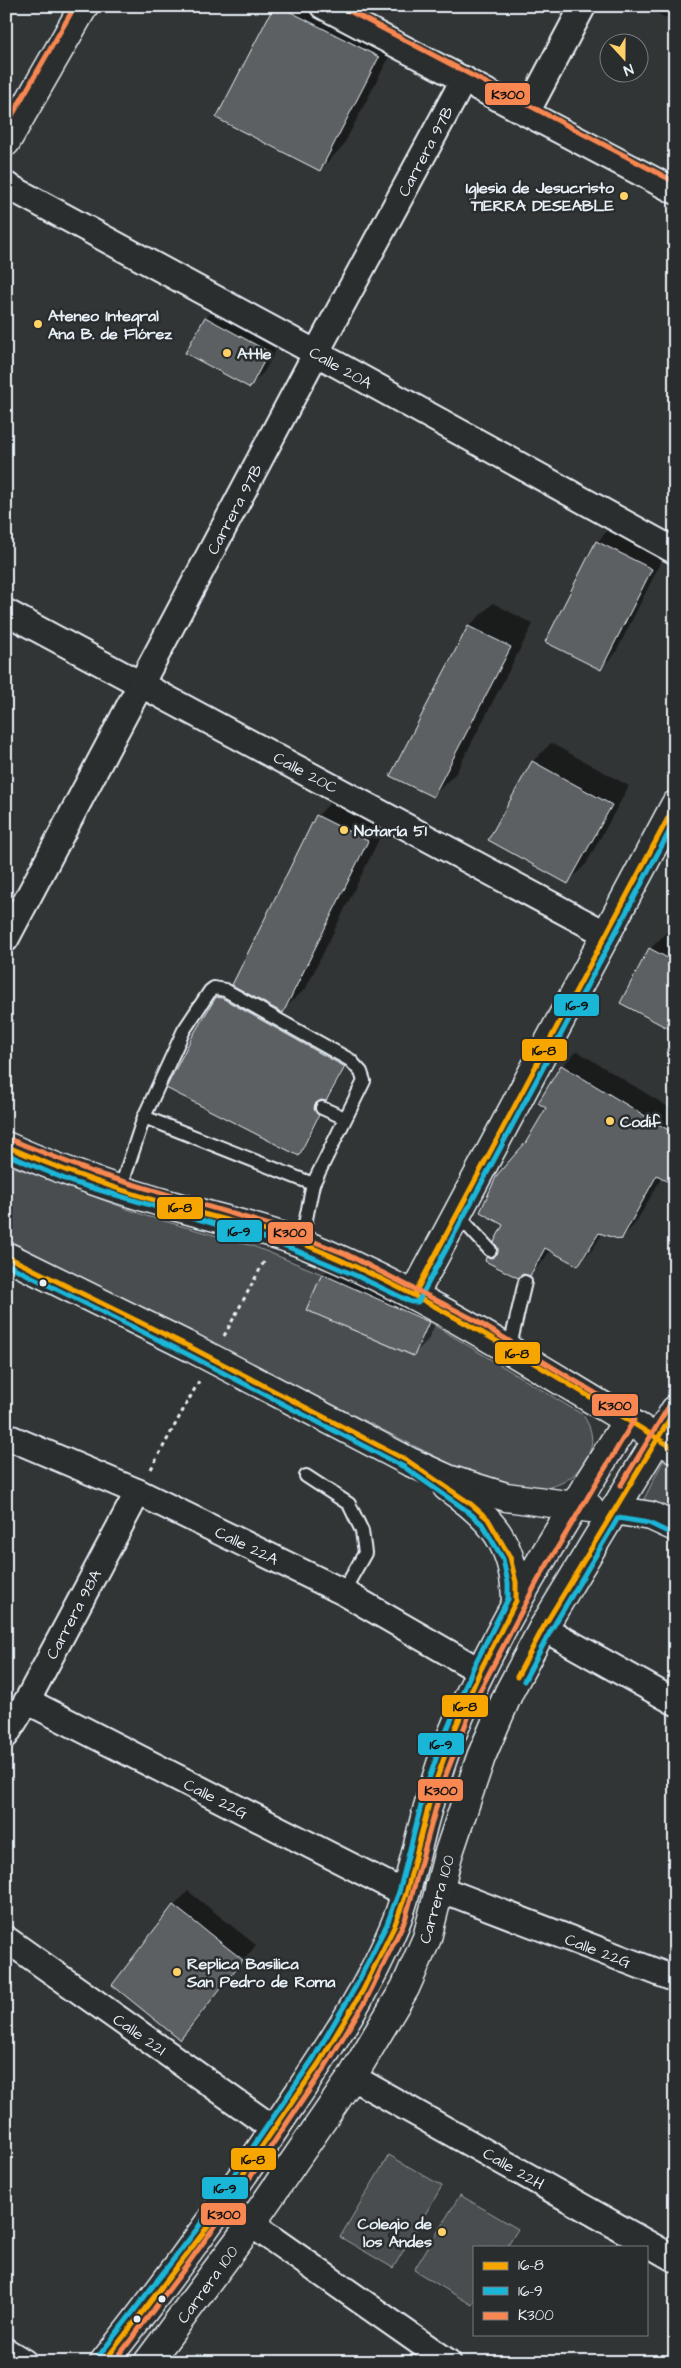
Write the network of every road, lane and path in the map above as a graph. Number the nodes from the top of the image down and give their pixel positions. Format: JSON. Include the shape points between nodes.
{"nodes":[{"id":1,"x":84,"y":6,"type":"edge"},
{"id":2,"x":583,"y":6,"type":"edge"},
{"id":3,"x":329,"y":8,"type":"edge"},
{"id":4,"x":464,"y":79,"type":"junction"},
{"id":5,"x":528,"y":112,"type":"junction"},
{"id":6,"x":6,"y":142,"type":"edge"},
{"id":7,"x":6,"y":185,"type":"edge"},
{"id":8,"x":675,"y":191,"type":"edge"},
{"id":9,"x":316,"y":353,"type":"junction"},
{"id":10,"x":675,"y":550,"type":"edge"},
{"id":11,"x":6,"y":612,"type":"edge"},
{"id":12,"x":143,"y":684,"type":"junction"},
{"id":13,"x":673,"y":813,"type":"edge"},
{"id":14,"x":14,"y":904,"type":"edge"},
{"id":15,"x":606,"y":934,"type":"junction"},
{"id":16,"x":6,"y":939,"type":"edge"},
{"id":17,"x":322,"y":1108,"type":"dead end"},
{"id":18,"x":144,"y":1118,"type":"junction"},
{"id":19,"x":345,"y":1118,"type":"junction"},
{"id":20,"x":6,"y":1146,"type":"edge"},
{"id":21,"x":313,"y":1184,"type":"junction"},
{"id":22,"x":120,"y":1190,"type":"junction"},
{"id":23,"x":456,"y":1213,"type":"junction"},
{"id":24,"x":301,"y":1244,"type":"junction"},
{"id":25,"x":490,"y":1250,"type":"dead end"},
{"id":26,"x":6,"y":1256,"type":"edge"},
{"id":27,"x":525,"y":1282,"type":"dead end"},
{"id":28,"x":414,"y":1295,"type":"junction"},
{"id":29,"x":509,"y":1350,"type":"junction"},
{"id":30,"x":675,"y":1410,"type":"edge"},
{"id":31,"x":627,"y":1421,"type":"junction"},
{"id":32,"x":6,"y":1436,"type":"edge"},
{"id":33,"x":666,"y":1444,"type":"edge"},
{"id":34,"x":408,"y":1461,"type":"junction"},
{"id":35,"x":306,"y":1476,"type":"dead end"},
{"id":36,"x":138,"y":1492,"type":"junction"},
{"id":37,"x":574,"y":1506,"type":"junction"},
{"id":38,"x":614,"y":1510,"type":"junction"},
{"id":39,"x":675,"y":1527,"type":"edge"},
{"id":40,"x":342,"y":1592,"type":"junction"},
{"id":41,"x":516,"y":1601,"type":"junction"},
{"id":42,"x":543,"y":1628,"type":"junction"},
{"id":43,"x":480,"y":1671,"type":"junction"},
{"id":44,"x":27,"y":1701,"type":"junction"},
{"id":45,"x":675,"y":1702,"type":"edge"},
{"id":46,"x":6,"y":1735,"type":"edge"},
{"id":47,"x":438,"y":1888,"type":"junction"},
{"id":48,"x":406,"y":1894,"type":"junction"},
{"id":49,"x":6,"y":1940,"type":"edge"},
{"id":50,"x":675,"y":1979,"type":"edge"},
{"id":51,"x":352,"y":2077,"type":"junction"},
{"id":52,"x":274,"y":2129,"type":"junction"},
{"id":53,"x":251,"y":2224,"type":"junction"},
{"id":54,"x":675,"y":2260,"type":"edge"},
{"id":55,"x":6,"y":2351,"type":"edge"},
{"id":56,"x":24,"y":2362,"type":"edge"},
{"id":57,"x":104,"y":2362,"type":"edge"},
{"id":58,"x":148,"y":2362,"type":"edge"},
{"id":59,"x":448,"y":2362,"type":"edge"}],
"edges":[{"from":1,"to":6,"type":"main road"},
{"from":2,"to":5,"type":"street"},
{"from":3,"to":4,"type":"street"},
{"from":4,"to":5,"type":"street"},
{"from":4,"to":9,"type":"street","name":"Carrera 97B"},
{"from":5,"to":8,"type":"street"},
{"from":7,"to":9,"type":"street","name":"Calle 20A"},
{"from":9,"to":10,"type":"street","name":"Calle 20A"},
{"from":9,"to":12,"type":"street","name":"Carrera 97B"},
{"from":11,"to":12,"type":"street","name":"Calle 20C"},
{"from":12,"to":14,"type":"street","name":"Carrera 97B"},
{"from":12,"to":15,"type":"street","name":"Calle 20C"},
{"from":13,"to":15,"type":"main road"},
{"from":14,"to":16,"type":"street","name":"Carrera 97B"},
{"from":15,"to":23,"type":"main road"},
{"from":17,"to":19,"type":"lane"},
{"from":18,"to":19,"type":"lane","via":[[214,988],[225,990],[350,1060],[364,1081]]},
{"from":18,"to":21,"type":"lane"},
{"from":18,"to":22,"type":"lane"},
{"from":19,"to":21,"type":"lane"},
{"from":20,"to":22,"type":"main road","via":[[54,1168]]},
{"from":21,"to":24,"type":"lane"},
{"from":22,"to":24,"type":"main road","via":[[248,1225]]},
{"from":23,"to":25,"type":"lane"},
{"from":23,"to":28,"type":"main road"},
{"from":24,"to":28,"type":"main road"},
{"from":26,"to":34,"type":"main road","via":[[192,1348]]},
{"from":27,"to":29,"type":"lane"},
{"from":28,"to":29,"type":"main road"},
{"from":29,"to":31,"type":"main road"},
{"from":30,"to":33,"type":"main road","name":"Carrera 100"},
{"from":31,"to":33,"type":"main road"},
{"from":31,"to":37,"type":"main road","name":"Carrera 100"},
{"from":32,"to":36,"type":"street","name":"Calle 22A"},
{"from":33,"to":38,"type":"main road","name":"Carrera 100"},
{"from":34,"to":37,"type":"main road","via":[[490,1494]]},
{"from":34,"to":41,"type":"main road","via":[[488,1519],[510,1557],[516,1582]]},
{"from":35,"to":40,"type":"lane","via":[[349,1504],[362,1531],[364,1553]]},
{"from":36,"to":40,"type":"street","name":"Calle 22A"},
{"from":36,"to":44,"type":"street","name":"Carrera 98A"},
{"from":37,"to":38,"type":"main road"},
{"from":37,"to":41,"type":"main road","name":"Carrera 100"},
{"from":38,"to":39,"type":"main road","via":[[645,1514]]},
{"from":38,"to":42,"type":"main road","name":"Carrera 100"},
{"from":40,"to":43,"type":"street","name":"Calle 22A"},
{"from":41,"to":43,"type":"main road","name":"Carrera 100"},
{"from":42,"to":45,"type":"street"},
{"from":42,"to":47,"type":"main road","name":"Carrera 100","via":[[481,1757]]},
{"from":43,"to":48,"type":"main road","name":"Carrera 100","via":[[432,1792]]},
{"from":44,"to":46,"type":"street","name":"Carrera 98A"},
{"from":44,"to":48,"type":"street","name":"Calle 22G"},
{"from":47,"to":50,"type":"street","name":"Calle 22G"},
{"from":47,"to":51,"type":"main road","name":"Carrera 100","via":[[427,1938],[404,1988]]},
{"from":48,"to":52,"type":"main road","name":"Carrera 100","via":[[394,1927],[363,1990]]},
{"from":49,"to":52,"type":"street","name":"Calle 22I"},
{"from":51,"to":53,"type":"main road","name":"Carrera 100"},
{"from":51,"to":54,"type":"street","name":"Calle 22H"},
{"from":52,"to":57,"type":"main road","name":"Carrera 100","via":[[203,2233]]},
{"from":53,"to":58,"type":"main road","name":"Carrera 100"},
{"from":53,"to":59,"type":"street"},
{"from":55,"to":56,"type":"street"}]}
